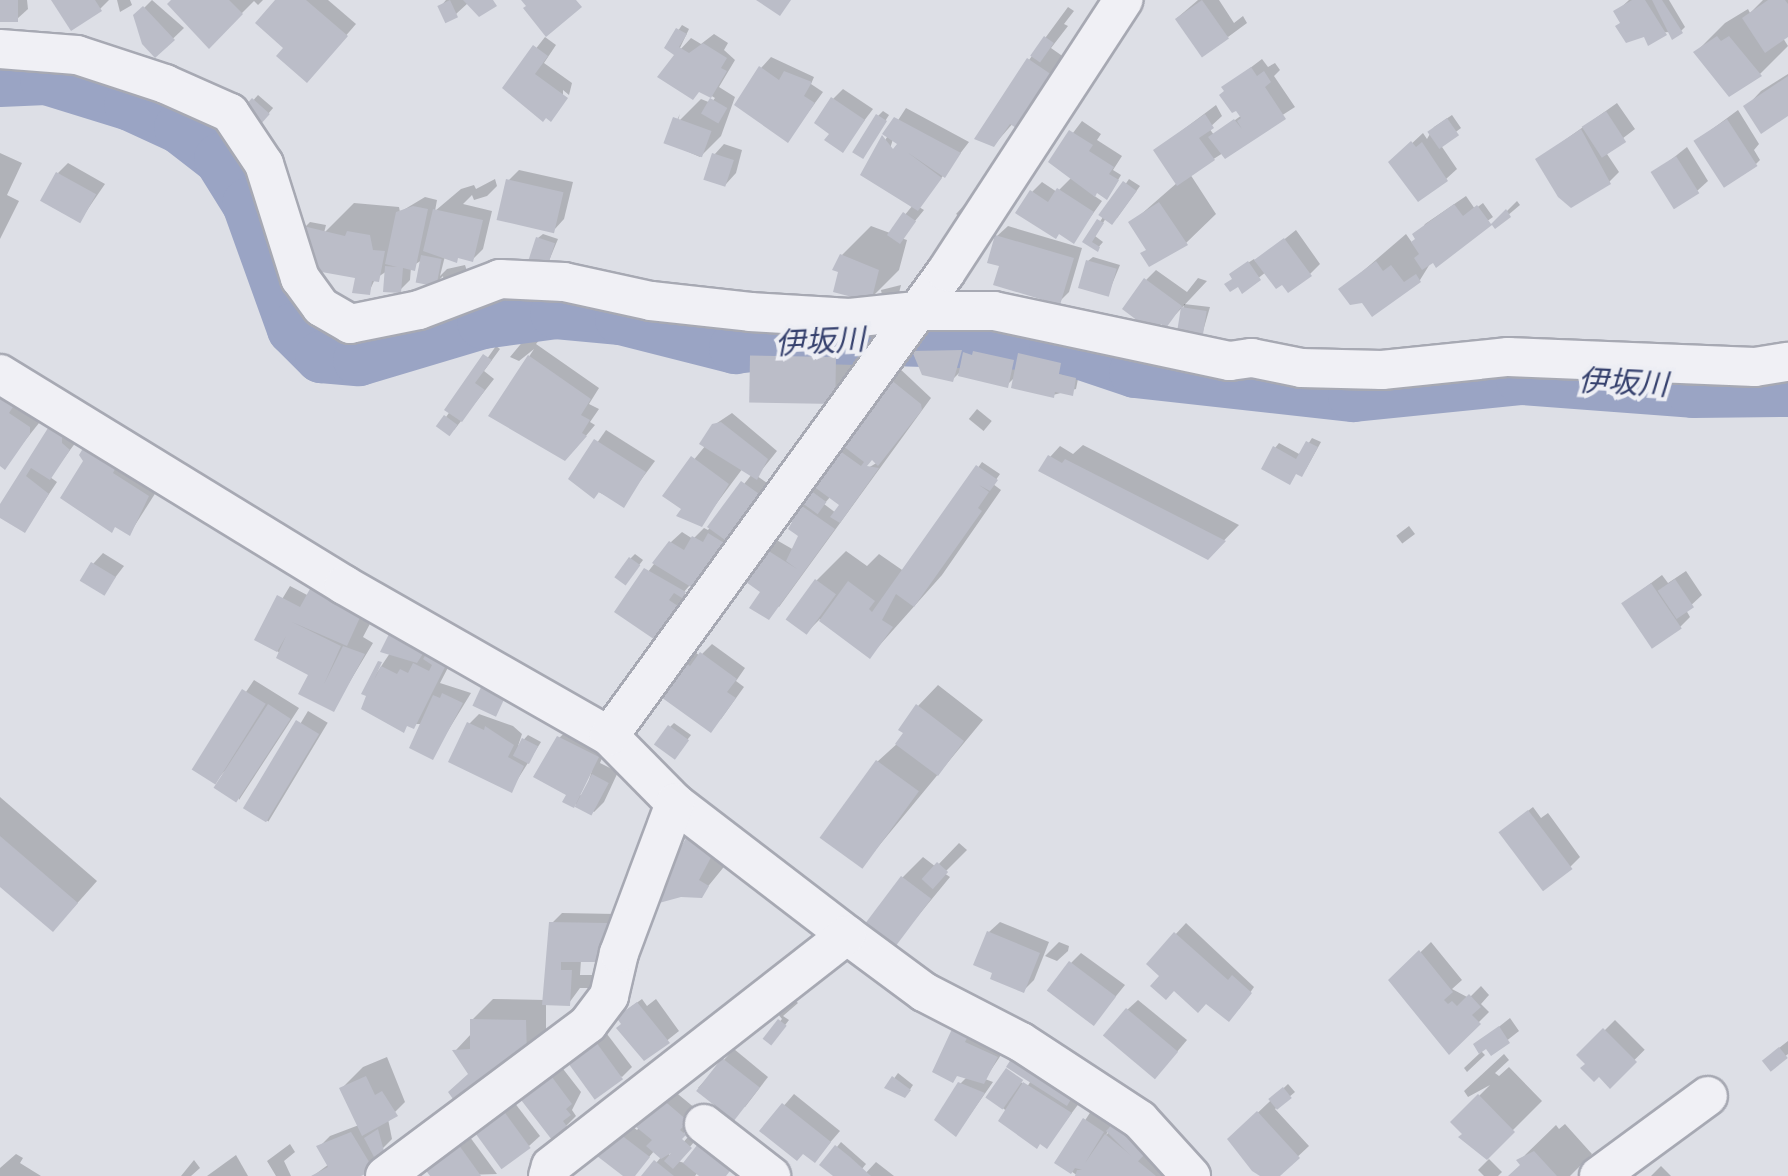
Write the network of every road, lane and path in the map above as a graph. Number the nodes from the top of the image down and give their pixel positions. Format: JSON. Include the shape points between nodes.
{"nodes":[{"id":1,"x":1122,"y":0,"type":"edge"},
{"id":2,"x":0,"y":49,"type":"edge"},
{"id":3,"x":913,"y":316,"type":"junction"},
{"id":4,"x":1788,"y":362,"type":"edge"},
{"id":5,"x":0,"y":374,"type":"edge"},
{"id":6,"x":609,"y":736,"type":"junction"},
{"id":7,"x":676,"y":803,"type":"junction"},
{"id":8,"x":847,"y":935,"type":"junction"},
{"id":9,"x":1708,"y":1096,"type":"dead end"},
{"id":10,"x":704,"y":1124,"type":"dead end"},
{"id":11,"x":384,"y":1176,"type":"edge"},
{"id":12,"x":548,"y":1176,"type":"edge"},
{"id":13,"x":771,"y":1176,"type":"edge"},
{"id":14,"x":1191,"y":1176,"type":"edge"},
{"id":15,"x":1599,"y":1176,"type":"edge"}],
"edges":[{"from":1,"to":3,"type":"street"},
{"from":2,"to":3,"type":"street","via":[[77,55],[230,113],[264,164],[300,278],[321,307],[350,324],[419,310],[500,280],[564,282],[750,312]]},
{"from":3,"to":4,"type":"street","via":[[994,311],[1230,361],[1252,358],[1301,368],[1382,370],[1508,357],[1755,367]]},
{"from":3,"to":6,"type":"street"},
{"from":5,"to":6,"type":"street","via":[[344,585]]},
{"from":6,"to":7,"type":"street"},
{"from":7,"to":8,"type":"street"},
{"from":7,"to":11,"type":"street","via":[[608,996],[588,1024]]},
{"from":8,"to":12,"type":"street","via":[[551,1166]]},
{"from":8,"to":14,"type":"street","via":[[924,992],[1021,1042],[1140,1120]]},
{"from":9,"to":15,"type":"street"},
{"from":10,"to":13,"type":"street"}]}
